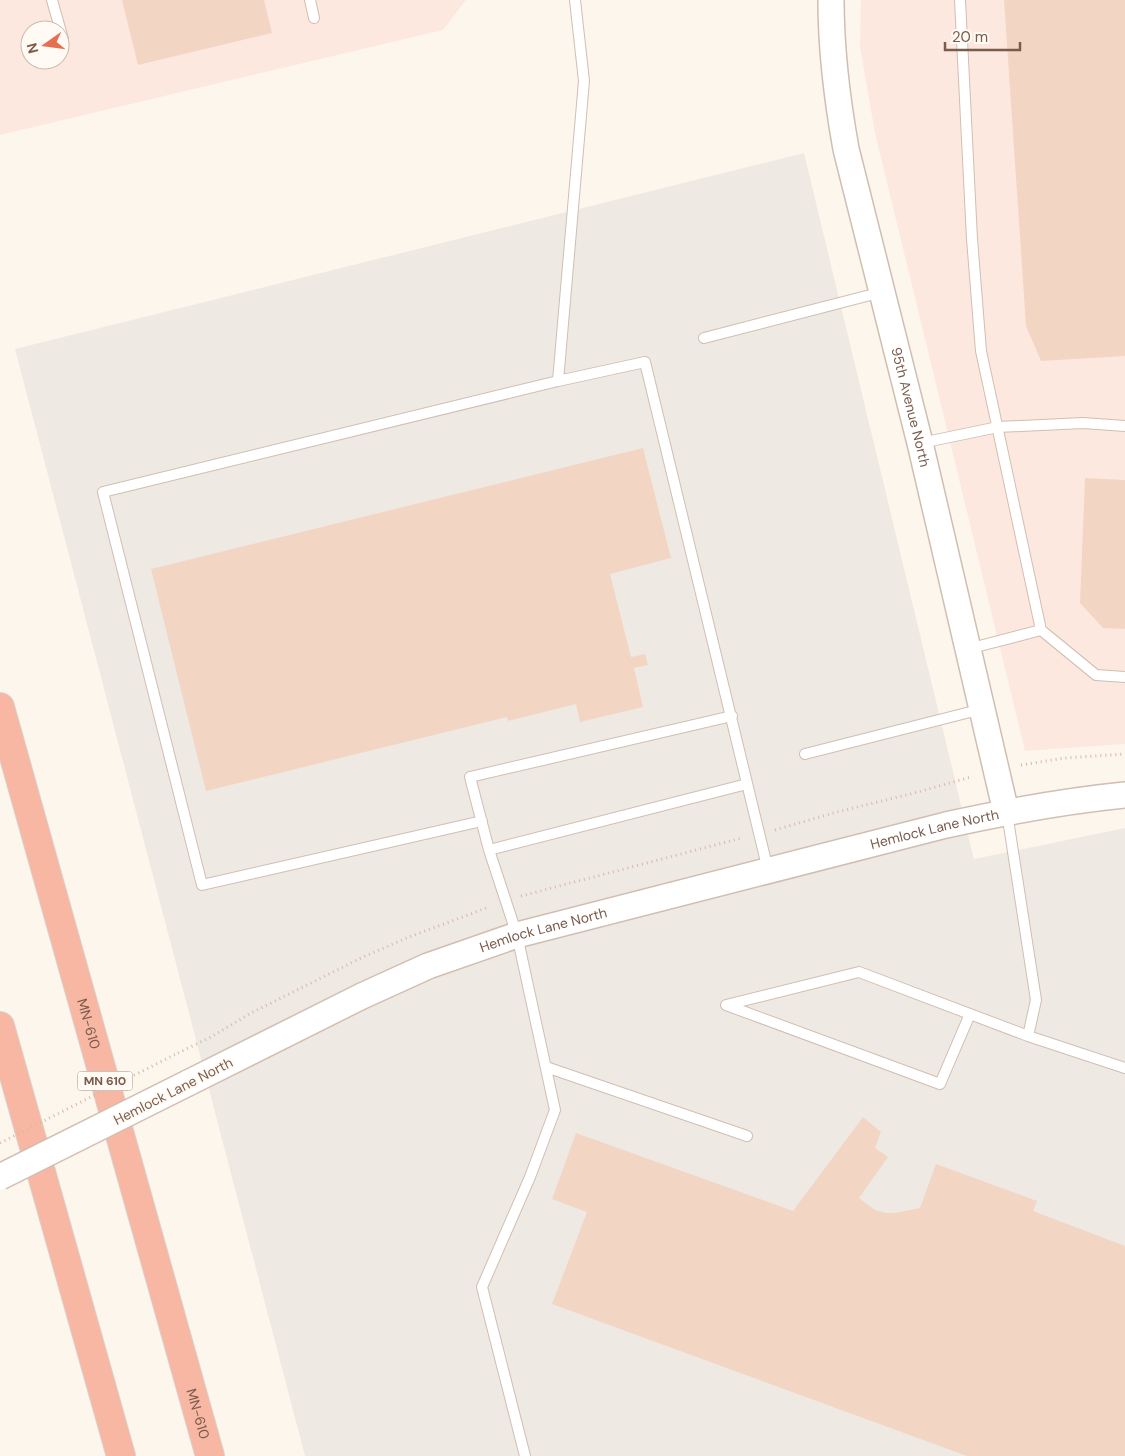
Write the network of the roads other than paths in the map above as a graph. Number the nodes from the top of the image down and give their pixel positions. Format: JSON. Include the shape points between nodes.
{"nodes":[{"id":1,"x":52,"y":0,"type":"edge"},
{"id":2,"x":310,"y":0,"type":"edge"},
{"id":3,"x":575,"y":0,"type":"edge"},
{"id":4,"x":830,"y":0,"type":"edge"},
{"id":5,"x":960,"y":0,"type":"edge"},
{"id":6,"x":314,"y":18,"type":"dead end"},
{"id":7,"x":58,"y":20,"type":"edge"},
{"id":8,"x":882,"y":292,"type":"junction"},
{"id":9,"x":704,"y":338,"type":"dead end"},
{"id":10,"x":558,"y":381,"type":"junction"},
{"id":11,"x":1125,"y":426,"type":"edge"},
{"id":12,"x":998,"y":427,"type":"junction"},
{"id":13,"x":920,"y":443,"type":"junction"},
{"id":14,"x":1041,"y":630,"type":"junction"},
{"id":15,"x":968,"y":649,"type":"junction"},
{"id":16,"x":1125,"y":677,"type":"edge"},
{"id":17,"x":0,"y":707,"type":"edge"},
{"id":18,"x":982,"y":709,"type":"junction"},
{"id":19,"x":732,"y":716,"type":"junction"},
{"id":20,"x":805,"y":754,"type":"dead end"},
{"id":21,"x":747,"y":784,"type":"junction"},
{"id":22,"x":1125,"y":795,"type":"edge"},
{"id":23,"x":1006,"y":812,"type":"junction"},
{"id":24,"x":482,"y":822,"type":"junction"},
{"id":25,"x":489,"y":850,"type":"junction"},
{"id":26,"x":768,"y":871,"type":"junction"},
{"id":27,"x":517,"y":935,"type":"junction"},
{"id":28,"x":970,"y":1014,"type":"junction"},
{"id":29,"x":0,"y":1026,"type":"edge"},
{"id":30,"x":1028,"y":1036,"type":"junction"},
{"id":31,"x":546,"y":1067,"type":"junction"},
{"id":32,"x":1125,"y":1068,"type":"edge"},
{"id":33,"x":747,"y":1136,"type":"dead end"},
{"id":34,"x":0,"y":1177,"type":"edge"},
{"id":35,"x":121,"y":1456,"type":"edge"},
{"id":36,"x":210,"y":1456,"type":"edge"},
{"id":37,"x":525,"y":1456,"type":"edge"}],
"edges":[{"from":1,"to":7,"type":"lane"},
{"from":2,"to":6,"type":"lane"},
{"from":3,"to":10,"type":"lane","via":[[584,81]]},
{"from":4,"to":8,"type":"street","name":"95th Avenue North","via":[[831,40],[844,140]]},
{"from":5,"to":12,"type":"lane","via":[[981,351]]},
{"from":8,"to":9,"type":"lane"},
{"from":8,"to":13,"type":"street","name":"95th Avenue North"},
{"from":10,"to":19,"type":"lane","via":[[645,362]]},
{"from":10,"to":24,"type":"lane","via":[[102,492],[202,886]]},
{"from":11,"to":12,"type":"lane","via":[[1083,423]]},
{"from":12,"to":13,"type":"lane"},
{"from":12,"to":14,"type":"lane"},
{"from":13,"to":15,"type":"street","name":"95th Avenue North"},
{"from":14,"to":15,"type":"lane"},
{"from":14,"to":16,"type":"lane","via":[[1096,676]]},
{"from":15,"to":18,"type":"street","name":"95th Avenue North"},
{"from":17,"to":36,"type":"highway","name":"MN-610","number":"MN 610"},
{"from":18,"to":20,"type":"lane"},
{"from":18,"to":23,"type":"street","name":"95th Avenue North"},
{"from":19,"to":21,"type":"lane"},
{"from":19,"to":24,"type":"lane","via":[[470,777]]},
{"from":21,"to":25,"type":"lane"},
{"from":21,"to":26,"type":"lane"},
{"from":22,"to":23,"type":"street","name":"Hemlock Lane North"},
{"from":23,"to":26,"type":"street","name":"Hemlock Lane North"},
{"from":23,"to":30,"type":"lane","via":[[1036,1000]]},
{"from":24,"to":25,"type":"lane"},
{"from":25,"to":27,"type":"lane"},
{"from":26,"to":27,"type":"street","name":"Hemlock Lane North"},
{"from":27,"to":31,"type":"lane"},
{"from":27,"to":34,"type":"street","name":"Hemlock Lane North","bridge":true,"via":[[428,966],[362,996]]},
{"from":28,"to":28,"type":"lane","via":[[859,972],[726,1005],[940,1084]]},
{"from":28,"to":30,"type":"lane"},
{"from":29,"to":35,"type":"highway"},
{"from":30,"to":32,"type":"lane"},
{"from":31,"to":33,"type":"lane"},
{"from":31,"to":37,"type":"lane","via":[[555,1110],[482,1287]]}]}
